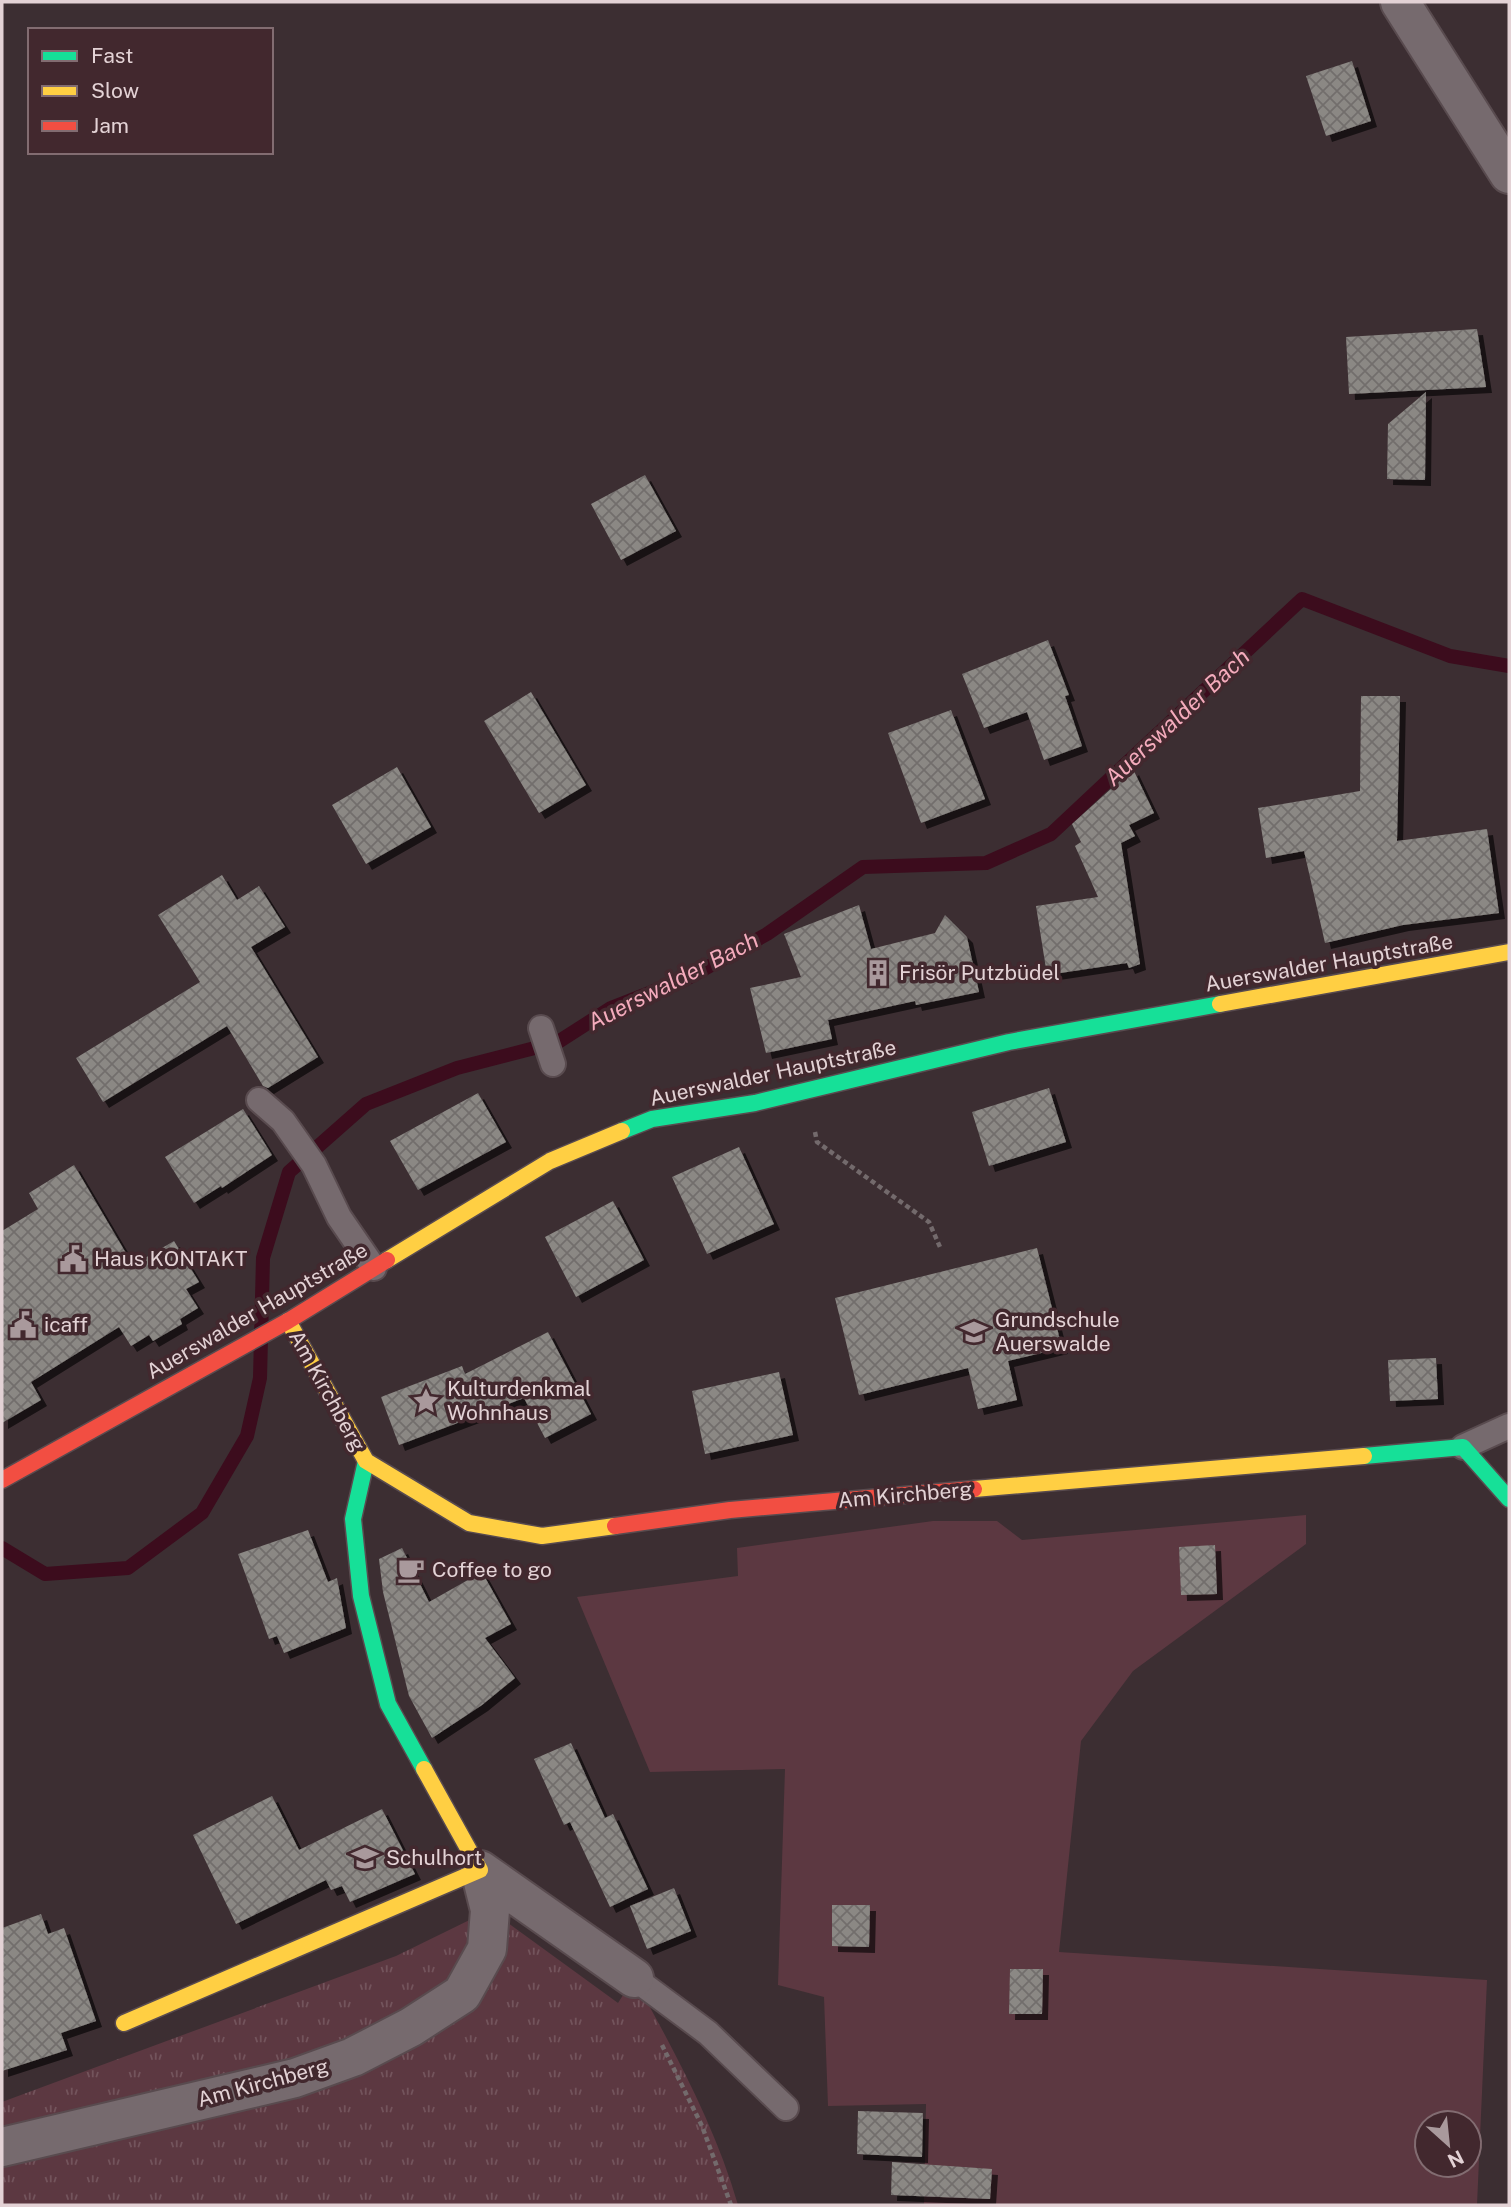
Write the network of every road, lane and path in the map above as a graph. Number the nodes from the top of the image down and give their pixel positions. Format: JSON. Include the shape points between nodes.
{"nodes":[{"id":1,"x":1400,"y":2,"type":"edge"},
{"id":2,"x":1509,"y":174,"type":"edge"},
{"id":3,"x":1509,"y":952,"type":"edge"},
{"id":4,"x":541,"y":1028,"type":"dead end"},
{"id":5,"x":553,"y":1064,"type":"dead end"},
{"id":6,"x":805,"y":1090,"type":"junction"},
{"id":7,"x":259,"y":1100,"type":"dead end"},
{"id":8,"x":940,"y":1247,"type":"dead end"},
{"id":9,"x":374,"y":1268,"type":"junction"},
{"id":10,"x":287,"y":1321,"type":"junction"},
{"id":11,"x":1509,"y":1426,"type":"edge"},
{"id":12,"x":1464,"y":1447,"type":"junction"},
{"id":13,"x":366,"y":1461,"type":"junction"},
{"id":14,"x":2,"y":1480,"type":"edge"},
{"id":15,"x":1509,"y":1499,"type":"edge"},
{"id":16,"x":480,"y":1870,"type":"junction"},
{"id":17,"x":634,"y":1978,"type":"joint"},
{"id":18,"x":124,"y":2023,"type":"dead end"},
{"id":19,"x":659,"y":2039,"type":"dead end"},
{"id":20,"x":786,"y":2108,"type":"dead end"},
{"id":21,"x":2,"y":2147,"type":"edge"},
{"id":22,"x":731,"y":2205,"type":"edge"}],
"edges":[{"from":1,"to":2,"type":"street"},
{"from":3,"to":6,"type":"street","name":"Auerswalder Hauptstraße","via":[[1022,1040]]},
{"from":4,"to":5,"type":"lane"},
{"from":6,"to":8,"type":"path","via":[[817,1142],[929,1222]]},
{"from":6,"to":9,"type":"street","name":"Auerswalder Hauptstraße","via":[[652,1119],[619,1132],[550,1161]]},
{"from":7,"to":9,"type":"lane","via":[[284,1121]]},
{"from":9,"to":10,"type":"street","name":"Auerswalder Hauptstraße"},
{"from":10,"to":13,"type":"street","name":"Am Kirchberg"},
{"from":10,"to":14,"type":"street","name":"Auerswalder Hauptstraße"},
{"from":11,"to":12,"type":"lane","name":"Am Kirchberg"},
{"from":12,"to":13,"type":"street","name":"Am Kirchberg","via":[[730,1510],[542,1536],[469,1523]]},
{"from":12,"to":15,"type":"street"},
{"from":13,"to":16,"type":"street","name":"Am Kirchberg","via":[[353,1519],[361,1596],[388,1703]]},
{"from":16,"to":17,"type":"street","name":"Am Kirchberg"},
{"from":16,"to":18,"type":"street"},
{"from":16,"to":21,"type":"street","name":"Am Kirchberg","via":[[489,1910],[487,1949],[462,1994],[411,2026],[353,2057],[295,2078]]},
{"from":17,"to":20,"type":"lane","via":[[708,2033]]},
{"from":19,"to":22,"type":"path","via":[[702,2126]]}]}
